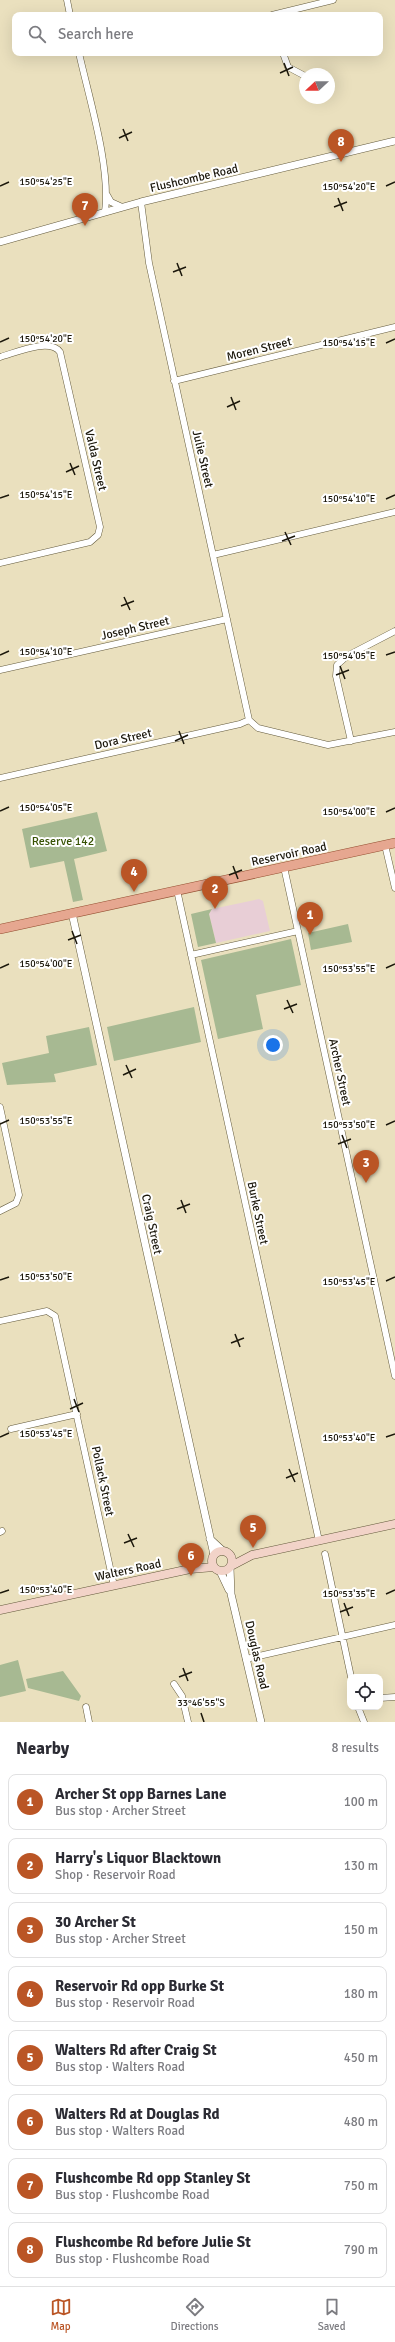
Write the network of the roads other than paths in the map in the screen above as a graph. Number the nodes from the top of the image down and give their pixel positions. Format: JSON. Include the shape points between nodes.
{"nodes":[{"id":1,"x":67,"y":0,"type":"edge"},
{"id":2,"x":333,"y":0,"type":"edge"},
{"id":3,"x":69,"y":12,"type":"edge"},
{"id":4,"x":286,"y":12,"type":"edge"},
{"id":5,"x":80,"y":56,"type":"edge"},
{"id":6,"x":284,"y":56,"type":"edge"},
{"id":7,"x":299,"y":73,"type":"edge"},
{"id":8,"x":395,"y":141,"type":"edge"},
{"id":9,"x":106,"y":193,"type":"junction"},
{"id":10,"x":141,"y":202,"type":"junction"},
{"id":11,"x":122,"y":207,"type":"junction"},
{"id":12,"x":105,"y":212,"type":"junction"},
{"id":13,"x":0,"y":242,"type":"edge"},
{"id":14,"x":395,"y":326,"type":"edge"},
{"id":15,"x":0,"y":357,"type":"edge"},
{"id":16,"x":174,"y":381,"type":"junction"},
{"id":17,"x":395,"y":512,"type":"edge"},
{"id":18,"x":214,"y":555,"type":"junction"},
{"id":19,"x":0,"y":563,"type":"edge"},
{"id":20,"x":227,"y":618,"type":"junction"},
{"id":21,"x":395,"y":631,"type":"edge"},
{"id":22,"x":0,"y":670,"type":"edge"},
{"id":23,"x":249,"y":720,"type":"junction"},
{"id":24,"x":395,"y":732,"type":"edge"},
{"id":25,"x":351,"y":741,"type":"junction"},
{"id":26,"x":0,"y":778,"type":"edge"},
{"id":27,"x":395,"y":843,"type":"edge"},
{"id":28,"x":386,"y":845,"type":"junction"},
{"id":29,"x":284,"y":867,"type":"junction"},
{"id":30,"x":395,"y":888,"type":"edge"},
{"id":31,"x":176,"y":890,"type":"junction"},
{"id":32,"x":72,"y":913,"type":"junction"},
{"id":33,"x":0,"y":929,"type":"edge"},
{"id":34,"x":298,"y":931,"type":"junction"},
{"id":35,"x":191,"y":955,"type":"junction"},
{"id":36,"x":0,"y":1107,"type":"edge"},
{"id":37,"x":0,"y":1210,"type":"edge"},
{"id":38,"x":0,"y":1321,"type":"edge"},
{"id":39,"x":395,"y":1376,"type":"edge"},
{"id":40,"x":77,"y":1414,"type":"junction"},
{"id":41,"x":10,"y":1429,"type":"dead end"},
{"id":42,"x":395,"y":1524,"type":"edge"},
{"id":43,"x":210,"y":1539,"type":"junction"},
{"id":44,"x":319,"y":1541,"type":"junction"},
{"id":45,"x":226,"y":1552,"type":"junction"},
{"id":46,"x":325,"y":1554,"type":"dead end"},
{"id":47,"x":252,"y":1555,"type":"junction"},
{"id":48,"x":213,"y":1556,"type":"junction"},
{"id":49,"x":230,"y":1567,"type":"junction"},
{"id":50,"x":190,"y":1569,"type":"junction"},
{"id":51,"x":217,"y":1569,"type":"junction"},
{"id":52,"x":114,"y":1586,"type":"junction"},
{"id":53,"x":231,"y":1594,"type":"junction"},
{"id":54,"x":0,"y":1610,"type":"edge"},
{"id":55,"x":395,"y":1625,"type":"edge"},
{"id":56,"x":342,"y":1637,"type":"junction"},
{"id":57,"x":246,"y":1659,"type":"junction"},
{"id":58,"x":350,"y":1674,"type":"edge"},
{"id":59,"x":174,"y":1684,"type":"dead end"},
{"id":60,"x":395,"y":1697,"type":"edge"},
{"id":61,"x":383,"y":1698,"type":"edge"},
{"id":62,"x":86,"y":1707,"type":"dead end"},
{"id":63,"x":359,"y":1710,"type":"edge"},
{"id":64,"x":89,"y":1722,"type":"edge"},
{"id":65,"x":188,"y":1722,"type":"edge"},
{"id":66,"x":261,"y":1722,"type":"edge"},
{"id":67,"x":364,"y":1722,"type":"edge"}],
"edges":[{"from":1,"to":3,"type":"street"},
{"from":2,"to":4,"type":"street"},
{"from":5,"to":9,"type":"street","via":[[104,166]]},
{"from":6,"to":7,"type":"street","via":[[288,67]]},
{"from":8,"to":10,"type":"street","name":"Flushcombe Road"},
{"from":9,"to":11,"type":"street","via":[[111,202]]},
{"from":9,"to":12,"type":"street"},
{"from":10,"to":11,"type":"street","name":"Flushcombe Road"},
{"from":10,"to":16,"type":"street","name":"Julie Street","via":[[149,263]]},
{"from":11,"to":12,"type":"street","name":"Flushcombe Road"},
{"from":12,"to":13,"type":"street","name":"Flushcombe Road"},
{"from":14,"to":16,"type":"street","name":"Moren Street"},
{"from":15,"to":19,"type":"street","name":"Valda Street","via":[[44,345],[54,346],[60,352],[100,527],[98,535],[90,542]]},
{"from":16,"to":18,"type":"street","name":"Julie Street"},
{"from":17,"to":18,"type":"street"},
{"from":18,"to":20,"type":"street","name":"Julie Street"},
{"from":20,"to":22,"type":"street","name":"Joseph Street"},
{"from":20,"to":23,"type":"street","name":"Julie Street"},
{"from":21,"to":25,"type":"street","via":[[348,656],[337,665],[336,676]]},
{"from":23,"to":25,"type":"street","via":[[258,728],[326,745]]},
{"from":23,"to":26,"type":"street","name":"Dora Street"},
{"from":24,"to":25,"type":"street"},
{"from":27,"to":28,"type":"main road","name":"Reservoir Road"},
{"from":28,"to":29,"type":"main road","name":"Reservoir Road"},
{"from":28,"to":30,"type":"street"},
{"from":29,"to":31,"type":"main road","name":"Reservoir Road"},
{"from":29,"to":34,"type":"street","name":"Archer Street"},
{"from":31,"to":32,"type":"main road","name":"Reservoir Road"},
{"from":31,"to":35,"type":"street","name":"Burke Street"},
{"from":32,"to":33,"type":"main road","name":"Reservoir Road"},
{"from":32,"to":43,"type":"street","name":"Craig Street"},
{"from":34,"to":35,"type":"street"},
{"from":34,"to":39,"type":"street","name":"Archer Street"},
{"from":35,"to":44,"type":"street","name":"Burke Street"},
{"from":36,"to":37,"type":"street","via":[[19,1195],[16,1203]]},
{"from":38,"to":40,"type":"street","name":"Pollack Street","via":[[44,1311],[52,1312]]},
{"from":40,"to":41,"type":"street"},
{"from":40,"to":52,"type":"street","name":"Pollack Street"},
{"from":42,"to":44,"type":"main road"},
{"from":43,"to":45,"type":"street"},
{"from":43,"to":48,"type":"street","name":"Craig Street"},
{"from":44,"to":47,"type":"main road"},
{"from":45,"to":47,"type":"main road"},
{"from":45,"to":48,"type":"main road","name":"Walters Road"},
{"from":45,"to":49,"type":"main road","via":[[232,1559]]},
{"from":46,"to":56,"type":"street"},
{"from":47,"to":49,"type":"main road"},
{"from":48,"to":50,"type":"main road","name":"Walters Road"},
{"from":48,"to":51,"type":"main road"},
{"from":49,"to":51,"type":"main road","name":"Walters Road"},
{"from":49,"to":53,"type":"street","name":"Douglas Road"},
{"from":50,"to":51,"type":"main road","name":"Walters Road"},
{"from":50,"to":52,"type":"main road","name":"Walters Road"},
{"from":51,"to":53,"type":"street","name":"Douglas Road"},
{"from":52,"to":54,"type":"main road","name":"Walters Road"},
{"from":53,"to":57,"type":"street","name":"Douglas Road"},
{"from":55,"to":56,"type":"street"},
{"from":56,"to":57,"type":"street"},
{"from":56,"to":58,"type":"street"},
{"from":57,"to":66,"type":"street","name":"Douglas Road"},
{"from":59,"to":65,"type":"street","via":[[182,1696]]},
{"from":60,"to":61,"type":"street"},
{"from":62,"to":64,"type":"street"},
{"from":63,"to":67,"type":"street"}]}
